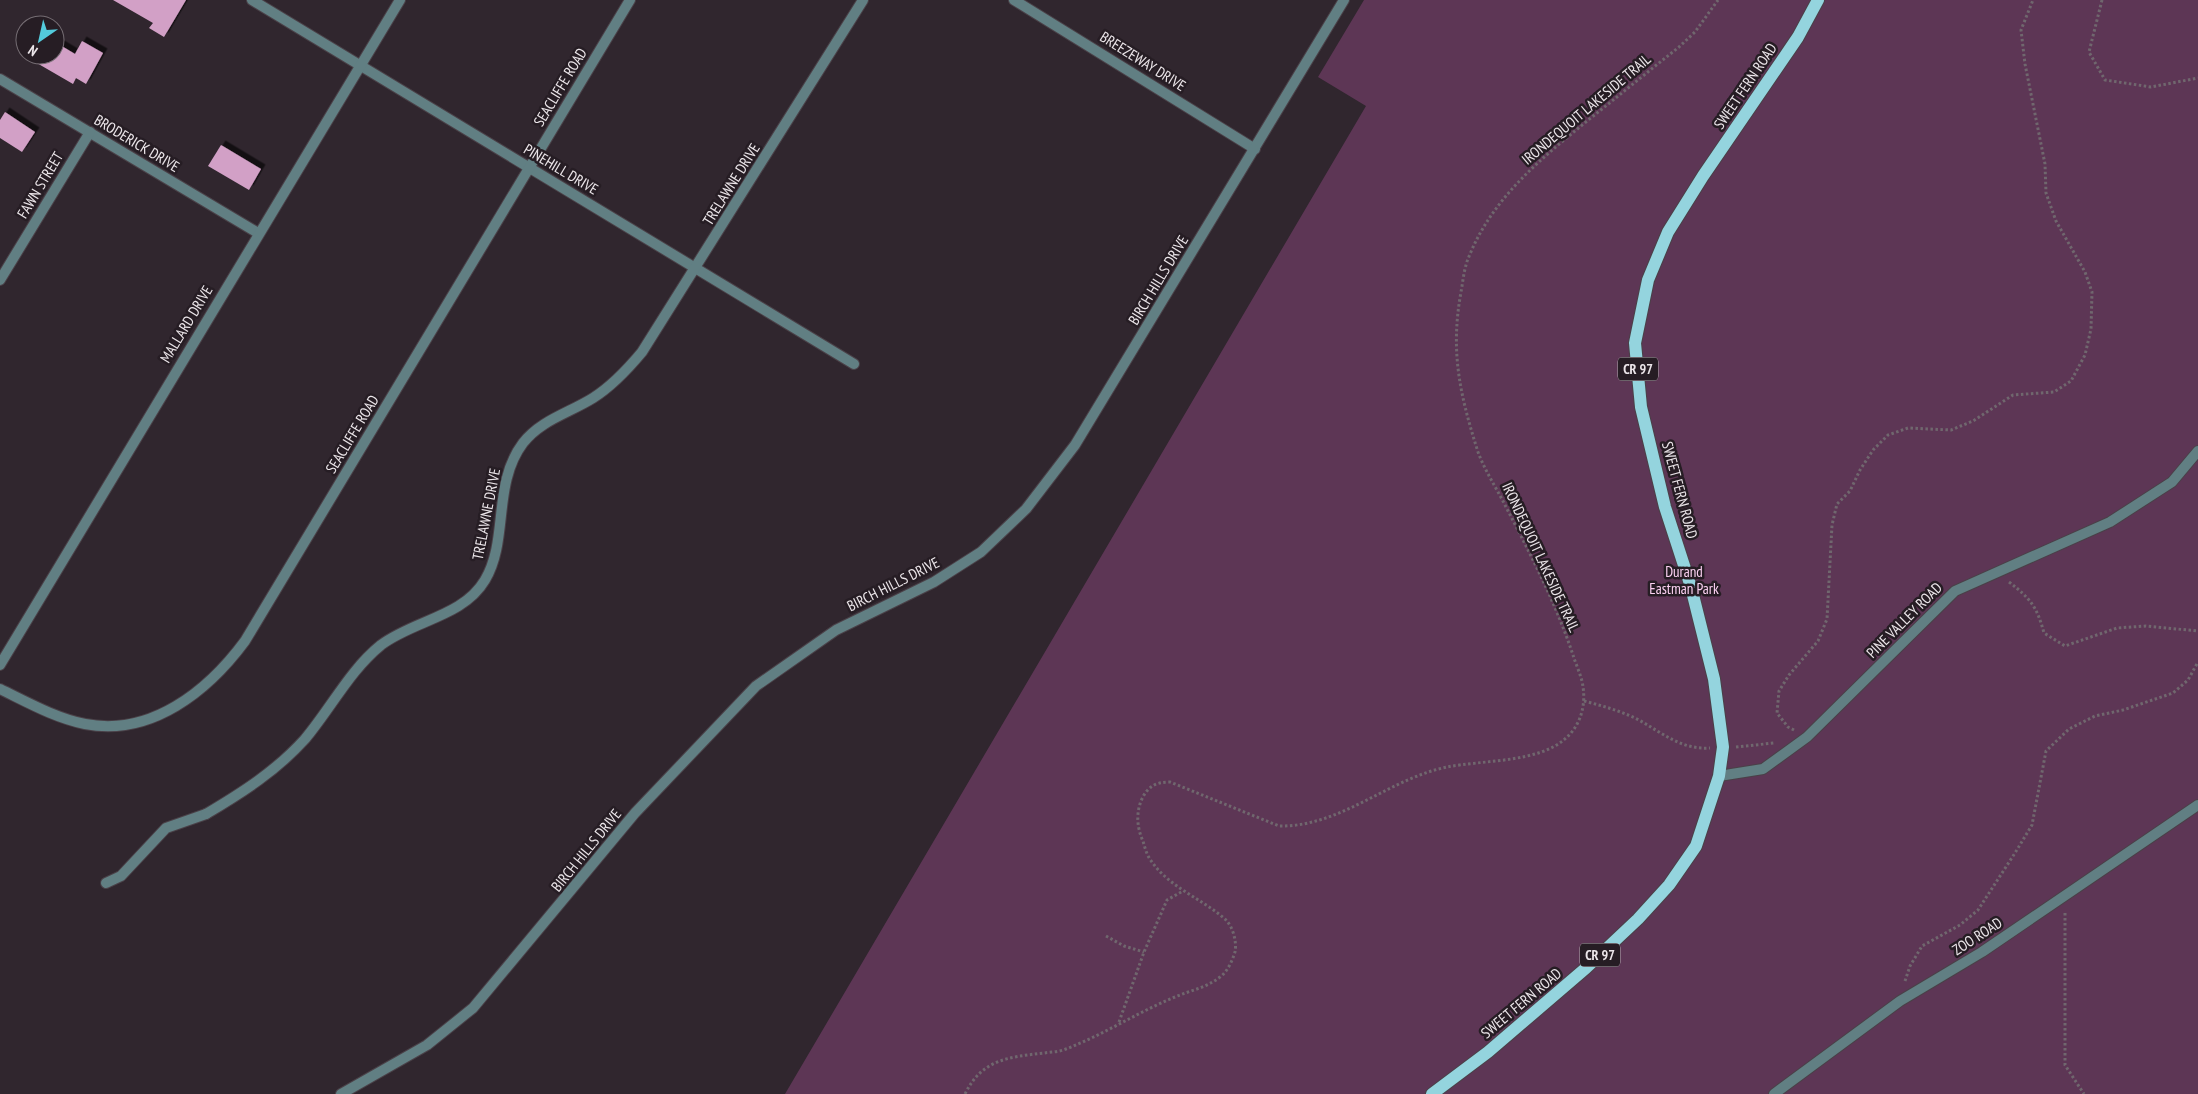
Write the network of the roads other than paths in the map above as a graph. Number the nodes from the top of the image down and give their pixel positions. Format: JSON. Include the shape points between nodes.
{"nodes":[{"id":1,"x":252,"y":0,"type":"edge"},
{"id":2,"x":400,"y":0,"type":"edge"},
{"id":3,"x":630,"y":0,"type":"edge"},
{"id":4,"x":863,"y":0,"type":"edge"},
{"id":5,"x":1014,"y":0,"type":"edge"},
{"id":6,"x":1344,"y":0,"type":"edge"},
{"id":7,"x":1818,"y":0,"type":"edge"},
{"id":8,"x":360,"y":66,"type":"junction"},
{"id":9,"x":0,"y":79,"type":"edge"},
{"id":10,"x":90,"y":132,"type":"junction"},
{"id":11,"x":1255,"y":149,"type":"junction"},
{"id":12,"x":529,"y":167,"type":"junction"},
{"id":13,"x":258,"y":233,"type":"junction"},
{"id":14,"x":696,"y":269,"type":"junction"},
{"id":15,"x":0,"y":280,"type":"edge"},
{"id":16,"x":854,"y":364,"type":"dead end"},
{"id":17,"x":2198,"y":451,"type":"edge"},
{"id":18,"x":0,"y":664,"type":"edge"},
{"id":19,"x":0,"y":689,"type":"edge"},
{"id":20,"x":1719,"y":776,"type":"junction"},
{"id":21,"x":2198,"y":805,"type":"edge"},
{"id":22,"x":106,"y":883,"type":"dead end"},
{"id":23,"x":341,"y":1094,"type":"edge"},
{"id":24,"x":1432,"y":1094,"type":"edge"},
{"id":25,"x":1774,"y":1094,"type":"edge"}],
"edges":[{"from":1,"to":8,"type":"street","name":"PINEHILL DRIVE"},
{"from":2,"to":8,"type":"street","name":"MALLARD DRIVE"},
{"from":3,"to":12,"type":"street","name":"SEACLIFFE ROAD"},
{"from":4,"to":14,"type":"street","name":"TRELAWNE DRIVE"},
{"from":5,"to":11,"type":"street","name":"BREEZEWAY DRIVE"},
{"from":6,"to":11,"type":"street","name":"BIRCH HILLS DRIVE"},
{"from":7,"to":20,"type":"main road","name":"SWEET FERN ROAD","number":"CR 97","via":[[1798,37],[1668,232],[1648,280],[1635,343],[1641,408],[1665,507],[1691,587],[1714,679],[1723,747]]},
{"from":8,"to":12,"type":"street","name":"PINEHILL DRIVE"},
{"from":8,"to":13,"type":"street","name":"MALLARD DRIVE"},
{"from":9,"to":10,"type":"street","name":"BRODERICK DRIVE"},
{"from":10,"to":13,"type":"street","name":"BRODERICK DRIVE"},
{"from":10,"to":15,"type":"street","name":"FAWN STREET"},
{"from":11,"to":23,"type":"street","name":"BIRCH HILLS DRIVE","via":[[1075,445],[1026,510],[981,552],[934,582],[836,630],[756,686],[641,806],[473,1008],[427,1045]]},
{"from":12,"to":14,"type":"street","name":"PINEHILL DRIVE"},
{"from":12,"to":19,"type":"street","name":"SEACLIFFE ROAD","via":[[245,641],[209,683],[166,712],[141,722],[113,726],[86,724],[60,717]]},
{"from":13,"to":18,"type":"street","name":"MALLARD DRIVE"},
{"from":14,"to":16,"type":"street","name":"PINEHILL DRIVE"},
{"from":14,"to":22,"type":"street","name":"TRELAWNE DRIVE","via":[[628,369],[592,399],[545,422],[522,444],[509,470],[491,568],[473,596],[464,604],[400,632],[377,649],[362,663],[286,758],[251,788],[206,814],[166,828],[121,876]]},
{"from":17,"to":20,"type":"street","name":"PINE VALLEY ROAD","via":[[2172,482],[2110,522],[1955,591],[1807,737],[1763,769]]},
{"from":20,"to":24,"type":"main road","name":"SWEET FERN ROAD","number":"CR 97","via":[[1696,846],[1663,892],[1586,968],[1488,1052]]},
{"from":21,"to":25,"type":"street","name":"ZOO ROAD","via":[[1982,952],[1900,1001]]}]}
